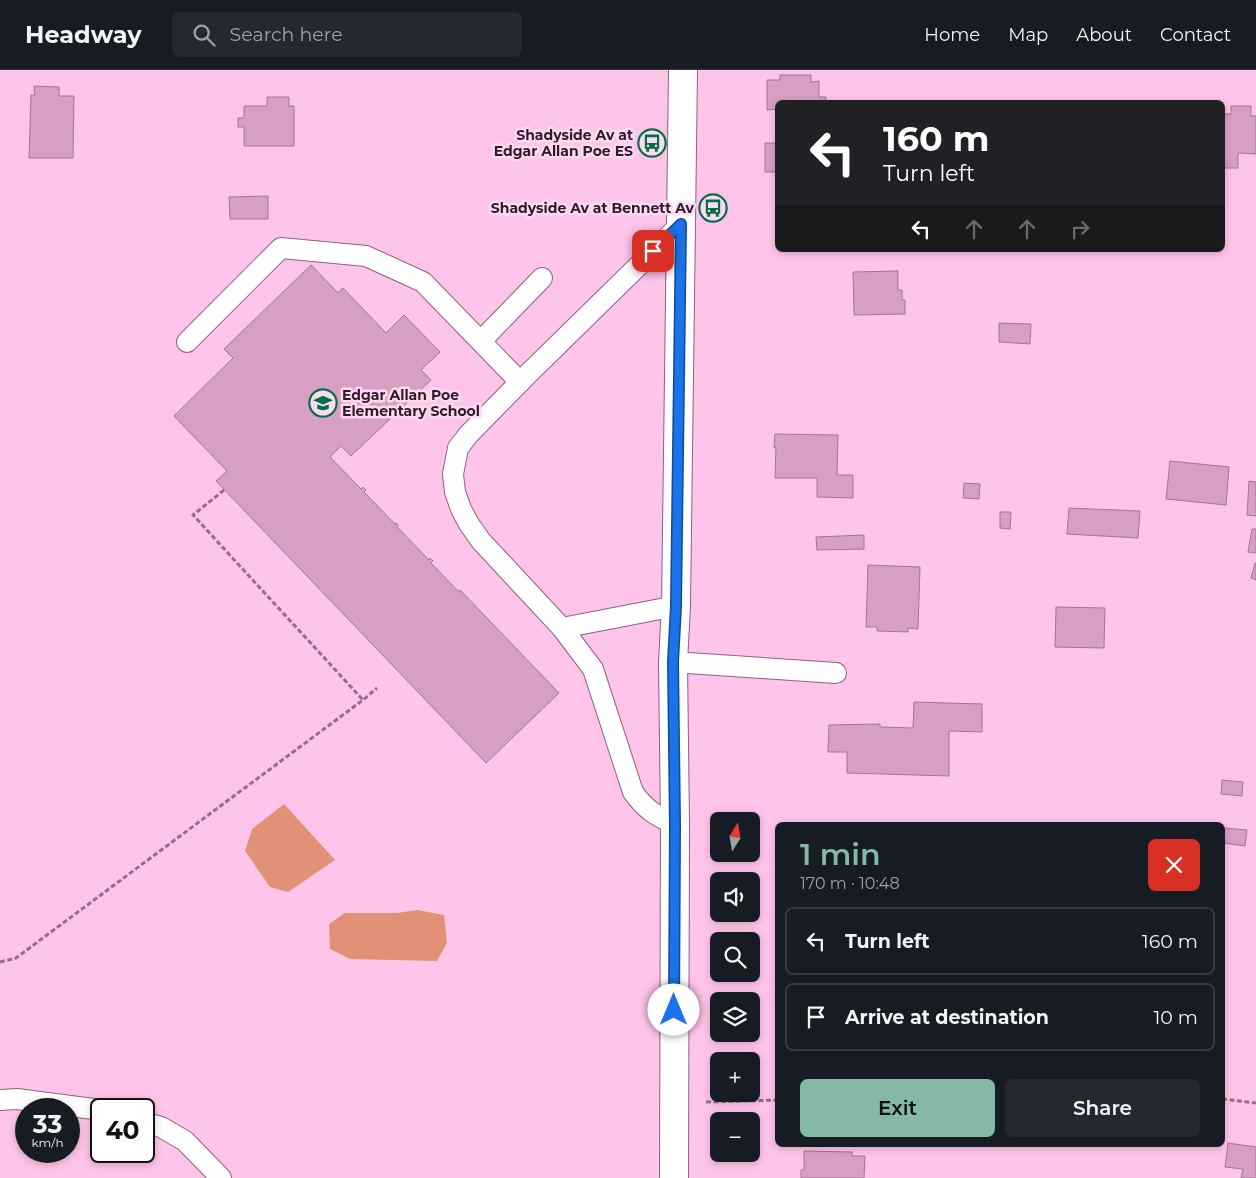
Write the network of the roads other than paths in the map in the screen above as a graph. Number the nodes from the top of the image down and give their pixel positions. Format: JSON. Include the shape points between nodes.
{"nodes":[{"id":1,"x":683,"y":70,"type":"edge"},
{"id":2,"x":681,"y":224,"type":"junction"},
{"id":3,"x":542,"y":278,"type":"dead end"},
{"id":4,"x":481,"y":341,"type":"junction"},
{"id":5,"x":187,"y":342,"type":"dead end"},
{"id":6,"x":520,"y":382,"type":"junction"},
{"id":7,"x":676,"y":606,"type":"junction"},
{"id":8,"x":562,"y":628,"type":"junction"},
{"id":9,"x":673,"y":662,"type":"junction"},
{"id":10,"x":836,"y":672,"type":"dead end"},
{"id":11,"x":675,"y":825,"type":"junction"},
{"id":12,"x":0,"y":1100,"type":"edge"},
{"id":13,"x":90,"y":1109,"type":"edge"},
{"id":14,"x":155,"y":1125,"type":"edge"},
{"id":15,"x":221,"y":1178,"type":"edge"},
{"id":16,"x":674,"y":1178,"type":"edge"}],
"edges":[{"from":1,"to":2,"type":"street"},
{"from":2,"to":6,"type":"lane"},
{"from":2,"to":7,"type":"street"},
{"from":3,"to":4,"type":"lane"},
{"from":4,"to":5,"type":"lane","via":[[423,282],[366,256],[281,248]]},
{"from":4,"to":6,"type":"lane"},
{"from":6,"to":8,"type":"lane","via":[[458,448],[453,474],[455,492],[461,509],[481,541]]},
{"from":7,"to":8,"type":"lane"},
{"from":7,"to":9,"type":"street"},
{"from":8,"to":11,"type":"lane","via":[[593,669],[633,792],[642,805]]},
{"from":9,"to":10,"type":"lane"},
{"from":9,"to":11,"type":"street"},
{"from":11,"to":16,"type":"street"},
{"from":12,"to":13,"type":"lane","via":[[17,1099]]},
{"from":14,"to":15,"type":"lane","via":[[185,1141]]}]}
